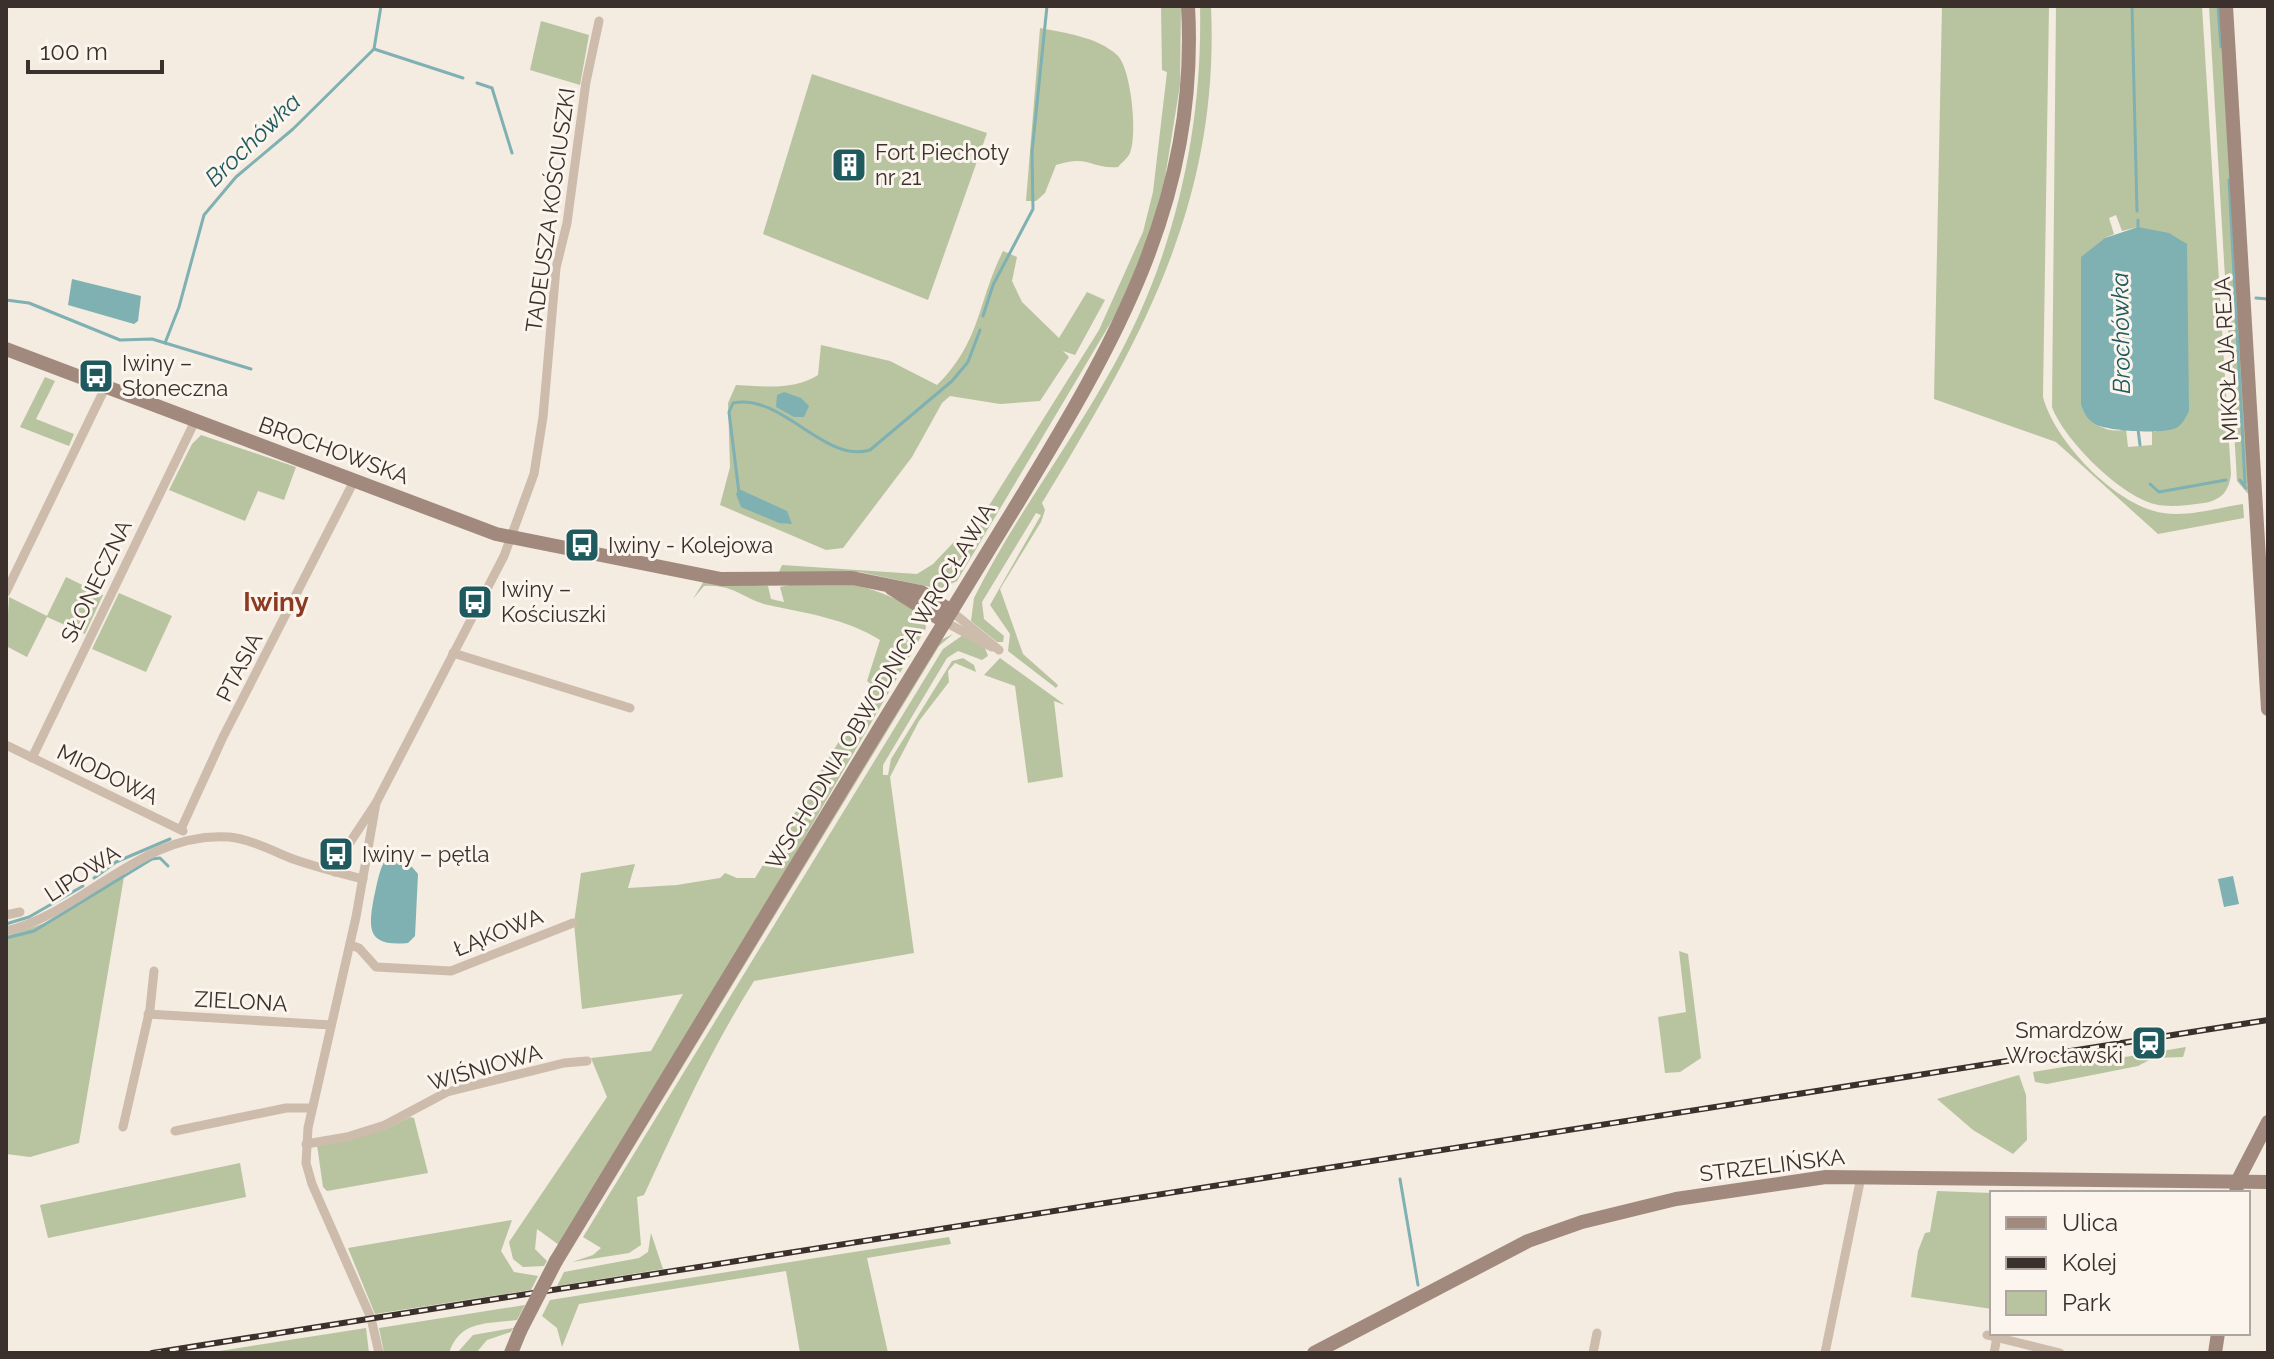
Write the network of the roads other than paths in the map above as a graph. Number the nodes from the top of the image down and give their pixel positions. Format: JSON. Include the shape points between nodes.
{"nodes":[{"id":1,"x":1188,"y":6,"type":"edge"},
{"id":2,"x":2226,"y":6,"type":"edge"},
{"id":3,"x":599,"y":21,"type":"dead end"},
{"id":4,"x":6,"y":349,"type":"edge"},
{"id":5,"x":106,"y":386,"type":"junction"},
{"id":6,"x":195,"y":421,"type":"junction"},
{"id":7,"x":354,"y":481,"type":"junction"},
{"id":8,"x":512,"y":537,"type":"junction"},
{"id":9,"x":6,"y":592,"type":"edge"},
{"id":10,"x":948,"y":616,"type":"junction"},
{"id":11,"x":453,"y":653,"type":"junction"},
{"id":12,"x":630,"y":708,"type":"dead end"},
{"id":13,"x":2268,"y":709,"type":"edge"},
{"id":14,"x":6,"y":745,"type":"edge"},
{"id":15,"x":32,"y":758,"type":"junction"},
{"id":16,"x":376,"y":803,"type":"junction"},
{"id":17,"x":181,"y":829,"type":"junction"},
{"id":18,"x":183,"y":844,"type":"junction"},
{"id":19,"x":335,"y":872,"type":"junction"},
{"id":20,"x":363,"y":879,"type":"junction"},
{"id":21,"x":20,"y":912,"type":"dead end"},
{"id":22,"x":6,"y":915,"type":"edge"},
{"id":23,"x":573,"y":923,"type":"dead end"},
{"id":24,"x":6,"y":931,"type":"edge"},
{"id":25,"x":350,"y":945,"type":"junction"},
{"id":26,"x":154,"y":971,"type":"dead end"},
{"id":27,"x":148,"y":1014,"type":"junction"},
{"id":28,"x":331,"y":1025,"type":"junction"},
{"id":29,"x":587,"y":1061,"type":"dead end"},
{"id":30,"x":312,"y":1108,"type":"junction"},
{"id":31,"x":2268,"y":1122,"type":"edge"},
{"id":32,"x":123,"y":1127,"type":"dead end"},
{"id":33,"x":175,"y":1131,"type":"dead end"},
{"id":34,"x":306,"y":1144,"type":"junction"},
{"id":35,"x":1861,"y":1177,"type":"junction"},
{"id":36,"x":2268,"y":1182,"type":"edge"},
{"id":37,"x":2237,"y":1187,"type":"edge"},
{"id":38,"x":1597,"y":1333,"type":"dead end"},
{"id":39,"x":379,"y":1353,"type":"edge"},
{"id":40,"x":511,"y":1353,"type":"edge"},
{"id":41,"x":1314,"y":1353,"type":"edge"},
{"id":42,"x":1593,"y":1353,"type":"edge"},
{"id":43,"x":1825,"y":1353,"type":"edge"},
{"id":44,"x":1994,"y":1353,"type":"edge"},
{"id":45,"x":2060,"y":1353,"type":"edge"}],
"edges":[{"from":1,"to":10,"type":"main road","name":"WSCHODNIA OBWODNICA WROCŁAWIA","via":[[1180,139],[1147,264],[1092,378]]},
{"from":2,"to":13,"type":"main road","name":"MIKOŁAJA REJA"},
{"from":3,"to":8,"type":"street","name":"TADEUSZA KOŚCIUSZKI","via":[[556,268],[540,449]]},
{"from":4,"to":5,"type":"main road","name":"BROCHOWSKA"},
{"from":5,"to":6,"type":"main road","name":"BROCHOWSKA"},
{"from":5,"to":9,"type":"street"},
{"from":6,"to":7,"type":"main road","name":"BROCHOWSKA"},
{"from":6,"to":15,"type":"street","name":"SŁONECZNA"},
{"from":7,"to":8,"type":"main road","name":"BROCHOWSKA"},
{"from":7,"to":17,"type":"street","name":"PTASIA"},
{"from":8,"to":10,"type":"main road","name":"BROCHOWSKA","via":[[721,579],[833,577],[888,586]]},
{"from":8,"to":11,"type":"street","name":"TADEUSZA KOŚCIUSZKI"},
{"from":10,"to":10,"type":"street","via":[[999,650]]},
{"from":10,"to":40,"type":"main road","name":"WSCHODNIA OBWODNICA WROCŁAWIA","bridge":true,"via":[[556,1261]]},
{"from":11,"to":12,"type":"street"},
{"from":11,"to":16,"type":"street","name":"TADEUSZA KOŚCIUSZKI"},
{"from":14,"to":15,"type":"street","name":"MIODOWA"},
{"from":15,"to":17,"type":"street","name":"MIODOWA"},
{"from":16,"to":19,"type":"street"},
{"from":16,"to":20,"type":"street","name":"TADEUSZA KOŚCIUSZKI"},
{"from":17,"to":18,"type":"street"},
{"from":18,"to":19,"type":"street","via":[[235,838]]},
{"from":18,"to":24,"type":"street","name":"LIPOWA","via":[[128,864],[42,920]]},
{"from":19,"to":20,"type":"street"},
{"from":20,"to":25,"type":"street","name":"TADEUSZA KOŚCIUSZKI"},
{"from":21,"to":22,"type":"street"},
{"from":23,"to":25,"type":"street","name":"ŁĄKOWA","via":[[438,973],[376,967]]},
{"from":25,"to":28,"type":"street","name":"TADEUSZA KOŚCIUSZKI"},
{"from":26,"to":27,"type":"street"},
{"from":27,"to":28,"type":"street","name":"ZIELONA"},
{"from":27,"to":32,"type":"street"},
{"from":28,"to":30,"type":"street","name":"TADEUSZA KOŚCIUSZKI"},
{"from":29,"to":34,"type":"street","name":"WIŚNIOWA","via":[[447,1092],[385,1125]]},
{"from":30,"to":33,"type":"street","via":[[286,1108]]},
{"from":30,"to":34,"type":"street","name":"TADEUSZA KOŚCIUSZKI"},
{"from":31,"to":37,"type":"main road"},
{"from":34,"to":39,"type":"street","name":"TADEUSZA KOŚCIUSZKI","via":[[312,1184],[371,1318]]},
{"from":35,"to":37,"type":"main road","name":"STRZELIŃSKA"},
{"from":35,"to":41,"type":"main road","name":"STRZELIŃSKA","via":[[1785,1181],[1582,1222],[1505,1253]]},
{"from":35,"to":43,"type":"street"},
{"from":36,"to":37,"type":"main road","name":"STRZELIŃSKA"},
{"from":38,"to":42,"type":"street"},
{"from":44,"to":45,"type":"street","via":[[1992,1336]]}]}
